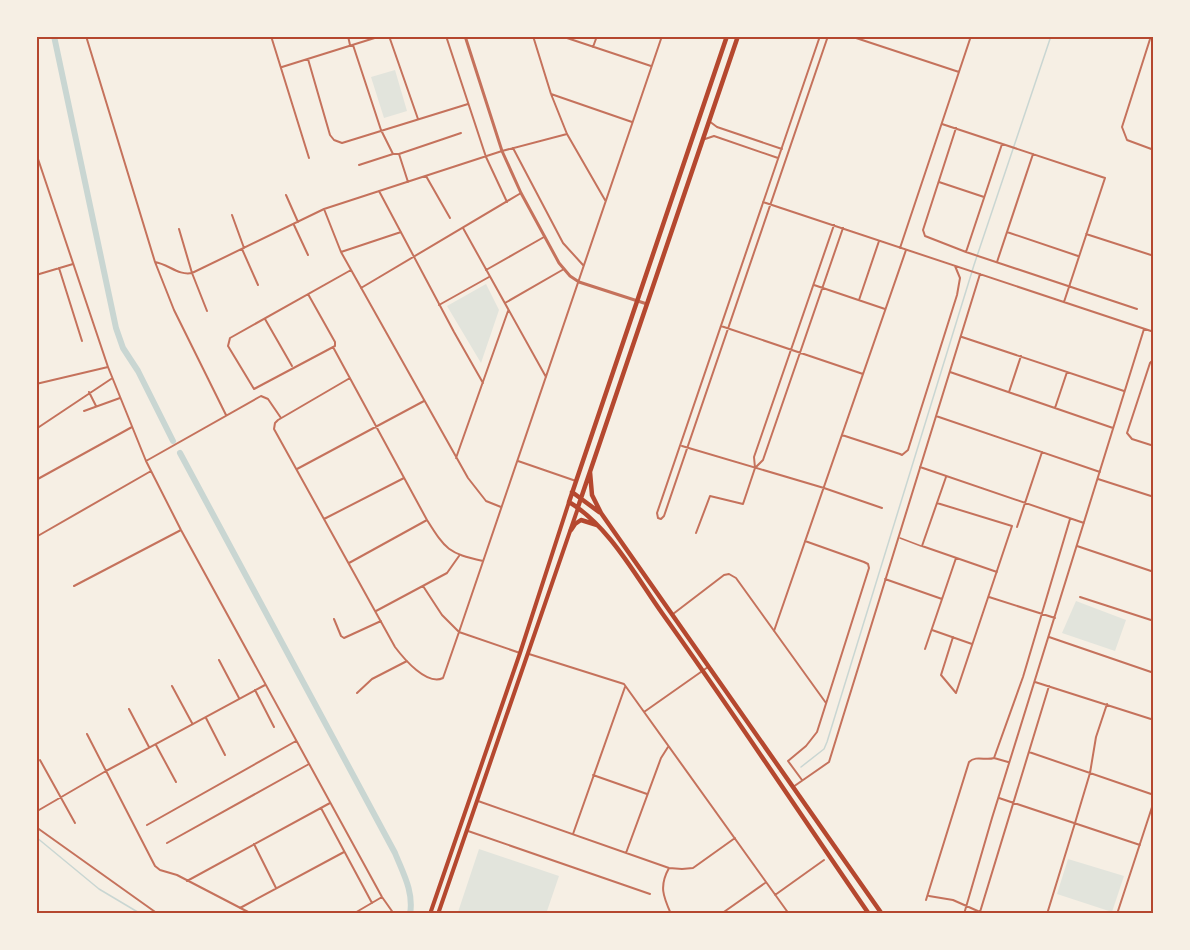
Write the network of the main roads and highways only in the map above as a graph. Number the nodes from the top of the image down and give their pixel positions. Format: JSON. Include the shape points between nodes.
{"nodes":[{"id":1,"x":727,"y":36,"type":"edge"},
{"id":2,"x":738,"y":36,"type":"edge"},
{"id":3,"x":590,"y":472,"type":"junction"},
{"id":4,"x":573,"y":492,"type":"junction"},
{"id":5,"x":582,"y":498,"type":"junction"},
{"id":6,"x":569,"y":502,"type":"junction"},
{"id":7,"x":578,"y":507,"type":"junction"},
{"id":8,"x":601,"y":513,"type":"junction"},
{"id":9,"x":599,"y":526,"type":"junction"},
{"id":10,"x":571,"y":530,"type":"junction"},
{"id":11,"x":429,"y":914,"type":"edge"},
{"id":12,"x":438,"y":914,"type":"edge"},
{"id":13,"x":870,"y":914,"type":"edge"},
{"id":14,"x":882,"y":914,"type":"edge"}],
"edges":[{"from":1,"to":4,"type":"highway"},
{"from":2,"to":3,"type":"highway"},
{"from":3,"to":5,"type":"highway"},
{"from":3,"to":8,"type":"highway","via":[[592,495]]},
{"from":4,"to":5,"type":"highway"},
{"from":4,"to":6,"type":"highway"},
{"from":5,"to":7,"type":"highway"},
{"from":5,"to":8,"type":"highway"},
{"from":6,"to":7,"type":"highway"},
{"from":6,"to":11,"type":"main road"},
{"from":7,"to":9,"type":"highway"},
{"from":7,"to":10,"type":"main road"},
{"from":8,"to":14,"type":"highway"},
{"from":9,"to":10,"type":"highway","via":[[581,520]]},
{"from":9,"to":13,"type":"highway"},
{"from":10,"to":12,"type":"main road"}]}
